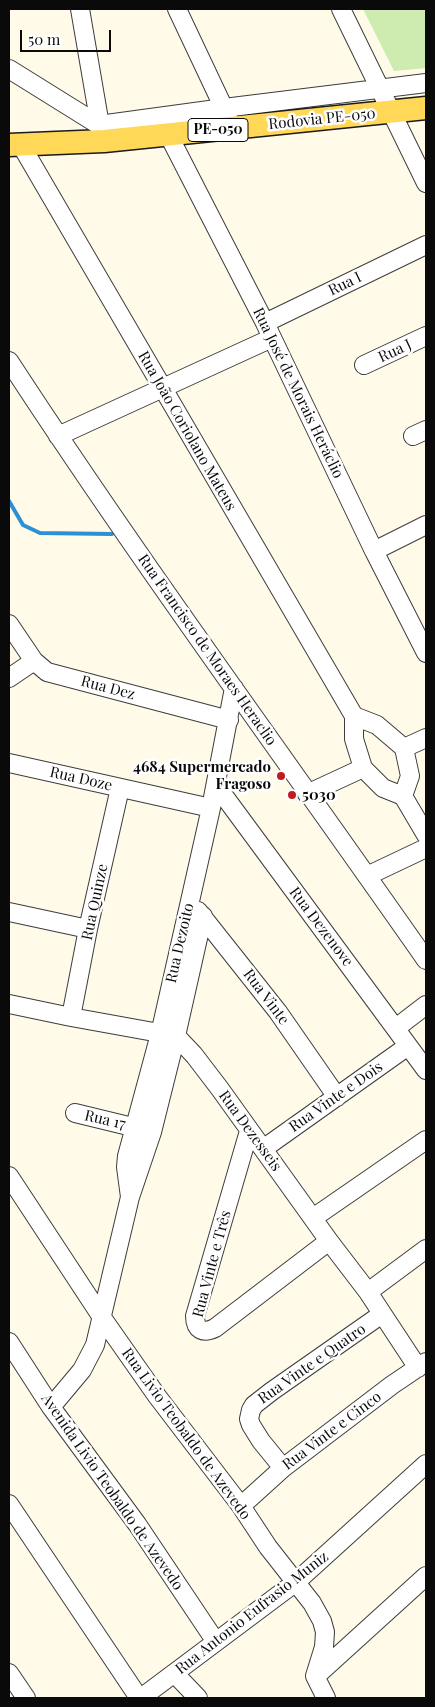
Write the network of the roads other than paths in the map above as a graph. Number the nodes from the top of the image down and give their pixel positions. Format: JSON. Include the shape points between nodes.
{"nodes":[{"id":1,"x":80,"y":9,"type":"edge"},
{"id":2,"x":177,"y":9,"type":"edge"},
{"id":3,"x":341,"y":9,"type":"edge"},
{"id":4,"x":9,"y":69,"type":"edge"},
{"id":5,"x":426,"y":83,"type":"edge"},
{"id":6,"x":380,"y":89,"type":"junction"},
{"id":7,"x":224,"y":108,"type":"junction"},
{"id":8,"x":426,"y":108,"type":"edge"},
{"id":9,"x":391,"y":111,"type":"junction"},
{"id":10,"x":234,"y":128,"type":"junction"},
{"id":11,"x":101,"y":133,"type":"junction"},
{"id":12,"x":168,"y":134,"type":"junction"},
{"id":13,"x":15,"y":145,"type":"edge"},
{"id":14,"x":426,"y":183,"type":"edge"},
{"id":15,"x":426,"y":245,"type":"edge"},
{"id":16,"x":268,"y":330,"type":"junction"},
{"id":17,"x":426,"y":336,"type":"edge"},
{"id":18,"x":9,"y":361,"type":"edge"},
{"id":19,"x":364,"y":365,"type":"dead end"},
{"id":20,"x":162,"y":388,"type":"junction"},
{"id":21,"x":58,"y":436,"type":"junction"},
{"id":22,"x":426,"y":525,"type":"edge"},
{"id":23,"x":374,"y":551,"type":"junction"},
{"id":24,"x":9,"y":624,"type":"edge"},
{"id":25,"x":426,"y":653,"type":"edge"},
{"id":26,"x":34,"y":661,"type":"junction"},
{"id":27,"x":9,"y":678,"type":"edge"},
{"id":28,"x":234,"y":688,"type":"junction"},
{"id":29,"x":354,"y":716,"type":"junction"},
{"id":30,"x":229,"y":720,"type":"junction"},
{"id":31,"x":426,"y":738,"type":"edge"},
{"id":32,"x":404,"y":748,"type":"junction"},
{"id":33,"x":9,"y":763,"type":"edge"},
{"id":34,"x":363,"y":768,"type":"junction"},
{"id":35,"x":216,"y":785,"type":"junction"},
{"id":36,"x":120,"y":788,"type":"junction"},
{"id":37,"x":307,"y":794,"type":"junction"},
{"id":38,"x":403,"y":796,"type":"junction"},
{"id":39,"x":211,"y":808,"type":"junction"},
{"id":40,"x":426,"y":835,"type":"edge"},
{"id":41,"x":426,"y":848,"type":"edge"},
{"id":42,"x":367,"y":876,"type":"junction"},
{"id":43,"x":190,"y":901,"type":"junction"},
{"id":44,"x":9,"y":912,"type":"edge"},
{"id":45,"x":203,"y":916,"type":"junction"},
{"id":46,"x":88,"y":929,"type":"junction"},
{"id":47,"x":426,"y":960,"type":"edge"},
{"id":48,"x":9,"y":1004,"type":"edge"},
{"id":49,"x":426,"y":1005,"type":"edge"},
{"id":50,"x":71,"y":1017,"type":"junction"},
{"id":51,"x":396,"y":1028,"type":"junction"},
{"id":52,"x":168,"y":1035,"type":"junction"},
{"id":53,"x":408,"y":1046,"type":"junction"},
{"id":54,"x":426,"y":1070,"type":"edge"},
{"id":55,"x":337,"y":1097,"type":"junction"},
{"id":56,"x":75,"y":1113,"type":"dead end"},
{"id":57,"x":135,"y":1127,"type":"junction"},
{"id":58,"x":249,"y":1131,"type":"junction"},
{"id":59,"x":152,"y":1132,"type":"junction"},
{"id":60,"x":426,"y":1140,"type":"edge"},
{"id":61,"x":263,"y":1149,"type":"junction"},
{"id":62,"x":9,"y":1176,"type":"edge"},
{"id":63,"x":130,"y":1197,"type":"junction"},
{"id":64,"x":313,"y":1218,"type":"junction"},
{"id":65,"x":329,"y":1240,"type":"junction"},
{"id":66,"x":426,"y":1249,"type":"edge"},
{"id":67,"x":368,"y":1292,"type":"junction"},
{"id":68,"x":382,"y":1314,"type":"junction"},
{"id":69,"x":102,"y":1319,"type":"junction"},
{"id":70,"x":9,"y":1342,"type":"edge"},
{"id":71,"x":422,"y":1365,"type":"edge"},
{"id":72,"x":51,"y":1406,"type":"junction"},
{"id":73,"x":282,"y":1468,"type":"junction"},
{"id":74,"x":423,"y":1473,"type":"edge"},
{"id":75,"x":9,"y":1504,"type":"edge"},
{"id":76,"x":241,"y":1506,"type":"junction"},
{"id":77,"x":426,"y":1576,"type":"edge"},
{"id":78,"x":296,"y":1582,"type":"junction"},
{"id":79,"x":216,"y":1642,"type":"junction"},
{"id":80,"x":9,"y":1673,"type":"edge"},
{"id":81,"x":174,"y":1674,"type":"junction"},
{"id":82,"x":315,"y":1676,"type":"junction"},
{"id":83,"x":26,"y":1698,"type":"edge"},
{"id":84,"x":140,"y":1698,"type":"edge"},
{"id":85,"x":198,"y":1698,"type":"edge"},
{"id":86,"x":326,"y":1698,"type":"edge"}],
"edges":[{"from":1,"to":11,"type":"street"},
{"from":2,"to":7,"type":"street"},
{"from":3,"to":6,"type":"street"},
{"from":4,"to":11,"type":"street"},
{"from":5,"to":6,"type":"street"},
{"from":6,"to":7,"type":"street"},
{"from":6,"to":9,"type":"street"},
{"from":7,"to":10,"type":"street"},
{"from":7,"to":11,"type":"street"},
{"from":8,"to":9,"type":"main road","name":"Rodovia PE-050","number":"PE-050"},
{"from":9,"to":10,"type":"main road","name":"Rodovia PE-050","number":"PE-050"},
{"from":9,"to":14,"type":"street"},
{"from":10,"to":12,"type":"main road","name":"Rodovia PE-050","number":"PE-050"},
{"from":11,"to":12,"type":"main road","name":"Rodovia PE-050","number":"PE-050"},
{"from":11,"to":13,"type":"main road","name":"Rodovia PE-050","number":"PE-050"},
{"from":12,"to":16,"type":"street","name":"Rua José de Morais Heráclio"},
{"from":13,"to":20,"type":"street","name":"Rua João Coriolano Mateus"},
{"from":15,"to":16,"type":"street","name":"Rua I"},
{"from":16,"to":20,"type":"street","name":"Rua I"},
{"from":16,"to":23,"type":"street","name":"Rua José de Morais Heráclio"},
{"from":17,"to":19,"type":"street","name":"Rua J"},
{"from":18,"to":21,"type":"street","name":"Rua Francisco de Moraes Heraclio"},
{"from":20,"to":21,"type":"street","name":"Rua I"},
{"from":20,"to":29,"type":"street","name":"Rua João Coriolano Mateus"},
{"from":21,"to":28,"type":"street","name":"Rua Francisco de Moraes Heraclio"},
{"from":22,"to":23,"type":"street"},
{"from":23,"to":25,"type":"street","name":"Rua José de Morais Heráclio"},
{"from":24,"to":26,"type":"street","name":"Rua Dez"},
{"from":26,"to":27,"type":"street"},
{"from":26,"to":30,"type":"street","name":"Rua Dez","via":[[47,672]]},
{"from":28,"to":30,"type":"street","name":"Rua Dezoito"},
{"from":28,"to":37,"type":"street","name":"Rua Francisco de Moraes Heraclio"},
{"from":29,"to":32,"type":"street","via":[[377,726]]},
{"from":29,"to":34,"type":"street","name":"Rua João Coriolano Mateus","via":[[354,740]]},
{"from":30,"to":35,"type":"street","name":"Rua Dezoito"},
{"from":31,"to":32,"type":"street"},
{"from":32,"to":38,"type":"street","via":[[410,776]]},
{"from":33,"to":36,"type":"street","name":"Rua Doze"},
{"from":34,"to":37,"type":"street"},
{"from":34,"to":38,"type":"street","name":"Rua João Coriolano Mateus","via":[[383,788]]},
{"from":35,"to":39,"type":"street","name":"Rua Dezoito"},
{"from":35,"to":51,"type":"street","name":"Rua Dezenove"},
{"from":36,"to":39,"type":"street","name":"Rua Doze"},
{"from":36,"to":46,"type":"street","name":"Rua Quinze"},
{"from":37,"to":42,"type":"street","name":"Rua Francisco de Moraes Heraclio"},
{"from":38,"to":40,"type":"street"},
{"from":39,"to":43,"type":"street","name":"Rua Dezoito"},
{"from":41,"to":42,"type":"street"},
{"from":42,"to":47,"type":"street","name":"Rua Francisco de Moraes Heraclio"},
{"from":43,"to":45,"type":"street","name":"Rua Vinte"},
{"from":43,"to":52,"type":"street","name":"Rua Dezoito"},
{"from":44,"to":46,"type":"street"},
{"from":45,"to":52,"type":"street","name":"Rua Dezoito"},
{"from":45,"to":55,"type":"street","name":"Rua Vinte","via":[[278,1012]]},
{"from":46,"to":50,"type":"street","name":"Rua Quinze"},
{"from":48,"to":50,"type":"street"},
{"from":49,"to":51,"type":"street"},
{"from":50,"to":52,"type":"street"},
{"from":51,"to":53,"type":"street","name":"Rua Dezenove"},
{"from":52,"to":57,"type":"street","name":"Rua Dezoito"},
{"from":52,"to":58,"type":"street","name":"Rua Dezesseis","via":[[199,1062]]},
{"from":52,"to":59,"type":"street","name":"Rua Dezoito"},
{"from":53,"to":54,"type":"street","name":"Rua Dezenove"},
{"from":53,"to":55,"type":"street","name":"Rua Vinte e Dois"},
{"from":55,"to":61,"type":"street","name":"Rua Vinte e Dois"},
{"from":56,"to":57,"type":"street","name":"Rua 17"},
{"from":57,"to":59,"type":"street","name":"Rua 17"},
{"from":57,"to":63,"type":"street","name":"Rua Dezoito","via":[[126,1167]]},
{"from":58,"to":61,"type":"street","name":"Rua Dezesseis"},
{"from":58,"to":65,"type":"street","name":"Rua Vinte e Três","via":[[195,1316],[198,1327],[203,1331],[215,1328]]},
{"from":59,"to":63,"type":"street","name":"Rua Dezoito"},
{"from":60,"to":64,"type":"street"},
{"from":61,"to":64,"type":"street","name":"Rua Dezesseis"},
{"from":62,"to":69,"type":"street","name":"Rua Livio Teobaldo de Azevedo"},
{"from":63,"to":69,"type":"street","name":"Rua Dezoito"},
{"from":64,"to":65,"type":"street","name":"Rua Dezesseis"},
{"from":65,"to":67,"type":"street","name":"Rua Dezesseis"},
{"from":66,"to":67,"type":"street"},
{"from":67,"to":68,"type":"street","name":"Rua Dezesseis"},
{"from":68,"to":71,"type":"street","name":"Rua Dezesseis"},
{"from":68,"to":73,"type":"street","name":"Rua Vinte e Quatro","via":[[254,1405],[249,1419],[251,1425]]},
{"from":69,"to":72,"type":"street","name":"Rua Dezoito","via":[[86,1364]]},
{"from":69,"to":76,"type":"street","name":"Rua Livio Teobaldo de Azevedo"},
{"from":70,"to":72,"type":"street","name":"Avenida Livio Teobaldo de Azevedo"},
{"from":71,"to":73,"type":"street","name":"Rua Vinte e Cinco"},
{"from":72,"to":79,"type":"street","name":"Avenida Livio Teobaldo de Azevedo","via":[[138,1524]]},
{"from":73,"to":76,"type":"street","name":"Rua Vinte e Cinco"},
{"from":74,"to":78,"type":"street","name":"Rua Antonio Eufrasio Muniz"},
{"from":75,"to":84,"type":"street"},
{"from":76,"to":78,"type":"street","name":"Rua Livio Teobaldo de Azevedo"},
{"from":77,"to":82,"type":"street"},
{"from":78,"to":79,"type":"street","name":"Rua Antonio Eufrasio Muniz"},
{"from":78,"to":82,"type":"street","name":"Rua Livio Teobaldo de Azevedo","via":[[325,1628],[324,1647]]},
{"from":79,"to":81,"type":"street","name":"Rua Antonio Eufrasio Muniz"},
{"from":80,"to":83,"type":"street"},
{"from":81,"to":84,"type":"street","name":"Rua Antonio Eufrasio Muniz"},
{"from":81,"to":85,"type":"street"},
{"from":82,"to":86,"type":"street"}]}
